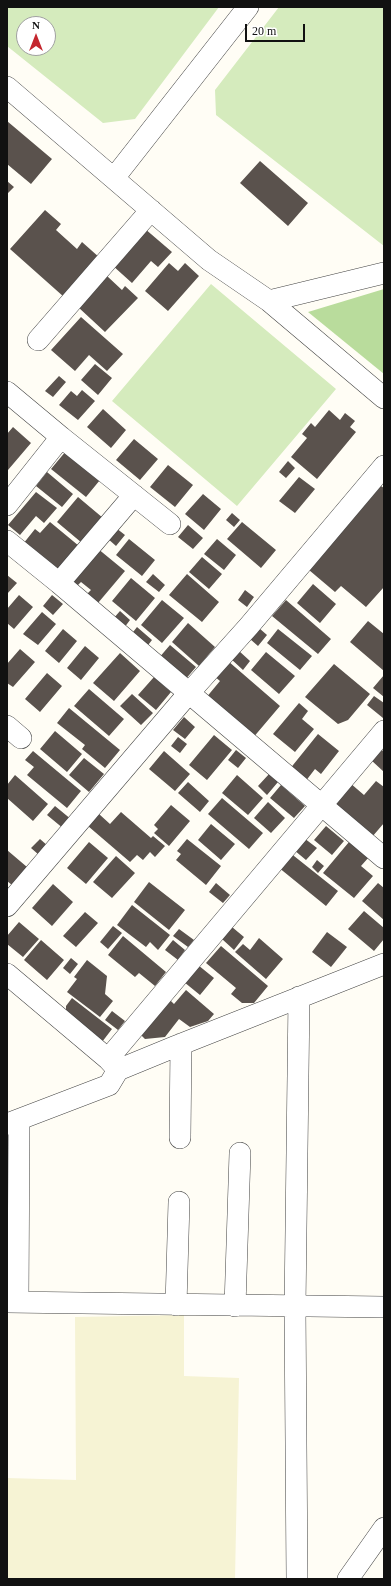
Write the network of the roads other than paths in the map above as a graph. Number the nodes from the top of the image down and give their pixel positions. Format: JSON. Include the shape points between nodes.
{"nodes":[{"id":1,"x":248,"y":7,"type":"edge"},
{"id":2,"x":7,"y":88,"type":"edge"},
{"id":3,"x":114,"y":178,"type":"junction"},
{"id":4,"x":151,"y":210,"type":"junction"},
{"id":5,"x":384,"y":273,"type":"edge"},
{"id":6,"x":269,"y":301,"type":"junction"},
{"id":7,"x":38,"y":340,"type":"dead end"},
{"id":8,"x":7,"y":392,"type":"edge"},
{"id":9,"x":384,"y":398,"type":"edge"},
{"id":10,"x":61,"y":437,"type":"junction"},
{"id":11,"x":384,"y":466,"type":"edge"},
{"id":12,"x":134,"y":495,"type":"junction"},
{"id":13,"x":7,"y":505,"type":"edge"},
{"id":14,"x":170,"y":524,"type":"dead end"},
{"id":15,"x":7,"y":541,"type":"edge"},
{"id":16,"x":59,"y":583,"type":"junction"},
{"id":17,"x":188,"y":694,"type":"junction"},
{"id":18,"x":384,"y":731,"type":"edge"},
{"id":19,"x":321,"y":805,"type":"junction"},
{"id":20,"x":384,"y":858,"type":"edge"},
{"id":21,"x":7,"y":906,"type":"edge"},
{"id":22,"x":384,"y":964,"type":"edge"},
{"id":23,"x":7,"y":974,"type":"edge"},
{"id":24,"x":300,"y":997,"type":"junction"},
{"id":25,"x":181,"y":1044,"type":"junction"},
{"id":26,"x":113,"y":1065,"type":"junction"},
{"id":27,"x":13,"y":1122,"type":"edge"},
{"id":28,"x":180,"y":1138,"type":"dead end"},
{"id":29,"x":240,"y":1153,"type":"dead end"},
{"id":30,"x":179,"y":1202,"type":"dead end"},
{"id":31,"x":13,"y":1302,"type":"edge"},
{"id":32,"x":176,"y":1305,"type":"junction"},
{"id":33,"x":236,"y":1306,"type":"junction"},
{"id":34,"x":295,"y":1307,"type":"junction"},
{"id":35,"x":384,"y":1308,"type":"edge"},
{"id":36,"x":384,"y":1528,"type":"edge"},
{"id":37,"x":297,"y":1579,"type":"edge"},
{"id":38,"x":348,"y":1579,"type":"edge"}],
"edges":[{"from":1,"to":3,"type":"street"},
{"from":2,"to":3,"type":"street"},
{"from":3,"to":4,"type":"street"},
{"from":4,"to":6,"type":"street","via":[[209,260]]},
{"from":4,"to":7,"type":"street"},
{"from":5,"to":6,"type":"street"},
{"from":6,"to":9,"type":"street"},
{"from":8,"to":10,"type":"street"},
{"from":10,"to":12,"type":"street"},
{"from":10,"to":13,"type":"street"},
{"from":11,"to":17,"type":"street"},
{"from":12,"to":14,"type":"street"},
{"from":12,"to":16,"type":"street"},
{"from":15,"to":16,"type":"street"},
{"from":16,"to":17,"type":"street"},
{"from":17,"to":19,"type":"street"},
{"from":17,"to":21,"type":"street"},
{"from":18,"to":19,"type":"street"},
{"from":19,"to":20,"type":"street"},
{"from":19,"to":26,"type":"street"},
{"from":22,"to":24,"type":"street"},
{"from":23,"to":26,"type":"street"},
{"from":24,"to":25,"type":"street"},
{"from":24,"to":34,"type":"street"},
{"from":25,"to":26,"type":"street"},
{"from":25,"to":28,"type":"street"},
{"from":26,"to":27,"type":"street","via":[[109,1085]]},
{"from":27,"to":31,"type":"street"},
{"from":29,"to":33,"type":"street"},
{"from":30,"to":32,"type":"street"},
{"from":31,"to":32,"type":"street"},
{"from":32,"to":33,"type":"street"},
{"from":33,"to":34,"type":"street"},
{"from":34,"to":35,"type":"street"},
{"from":34,"to":37,"type":"street"},
{"from":36,"to":38,"type":"street"}]}
